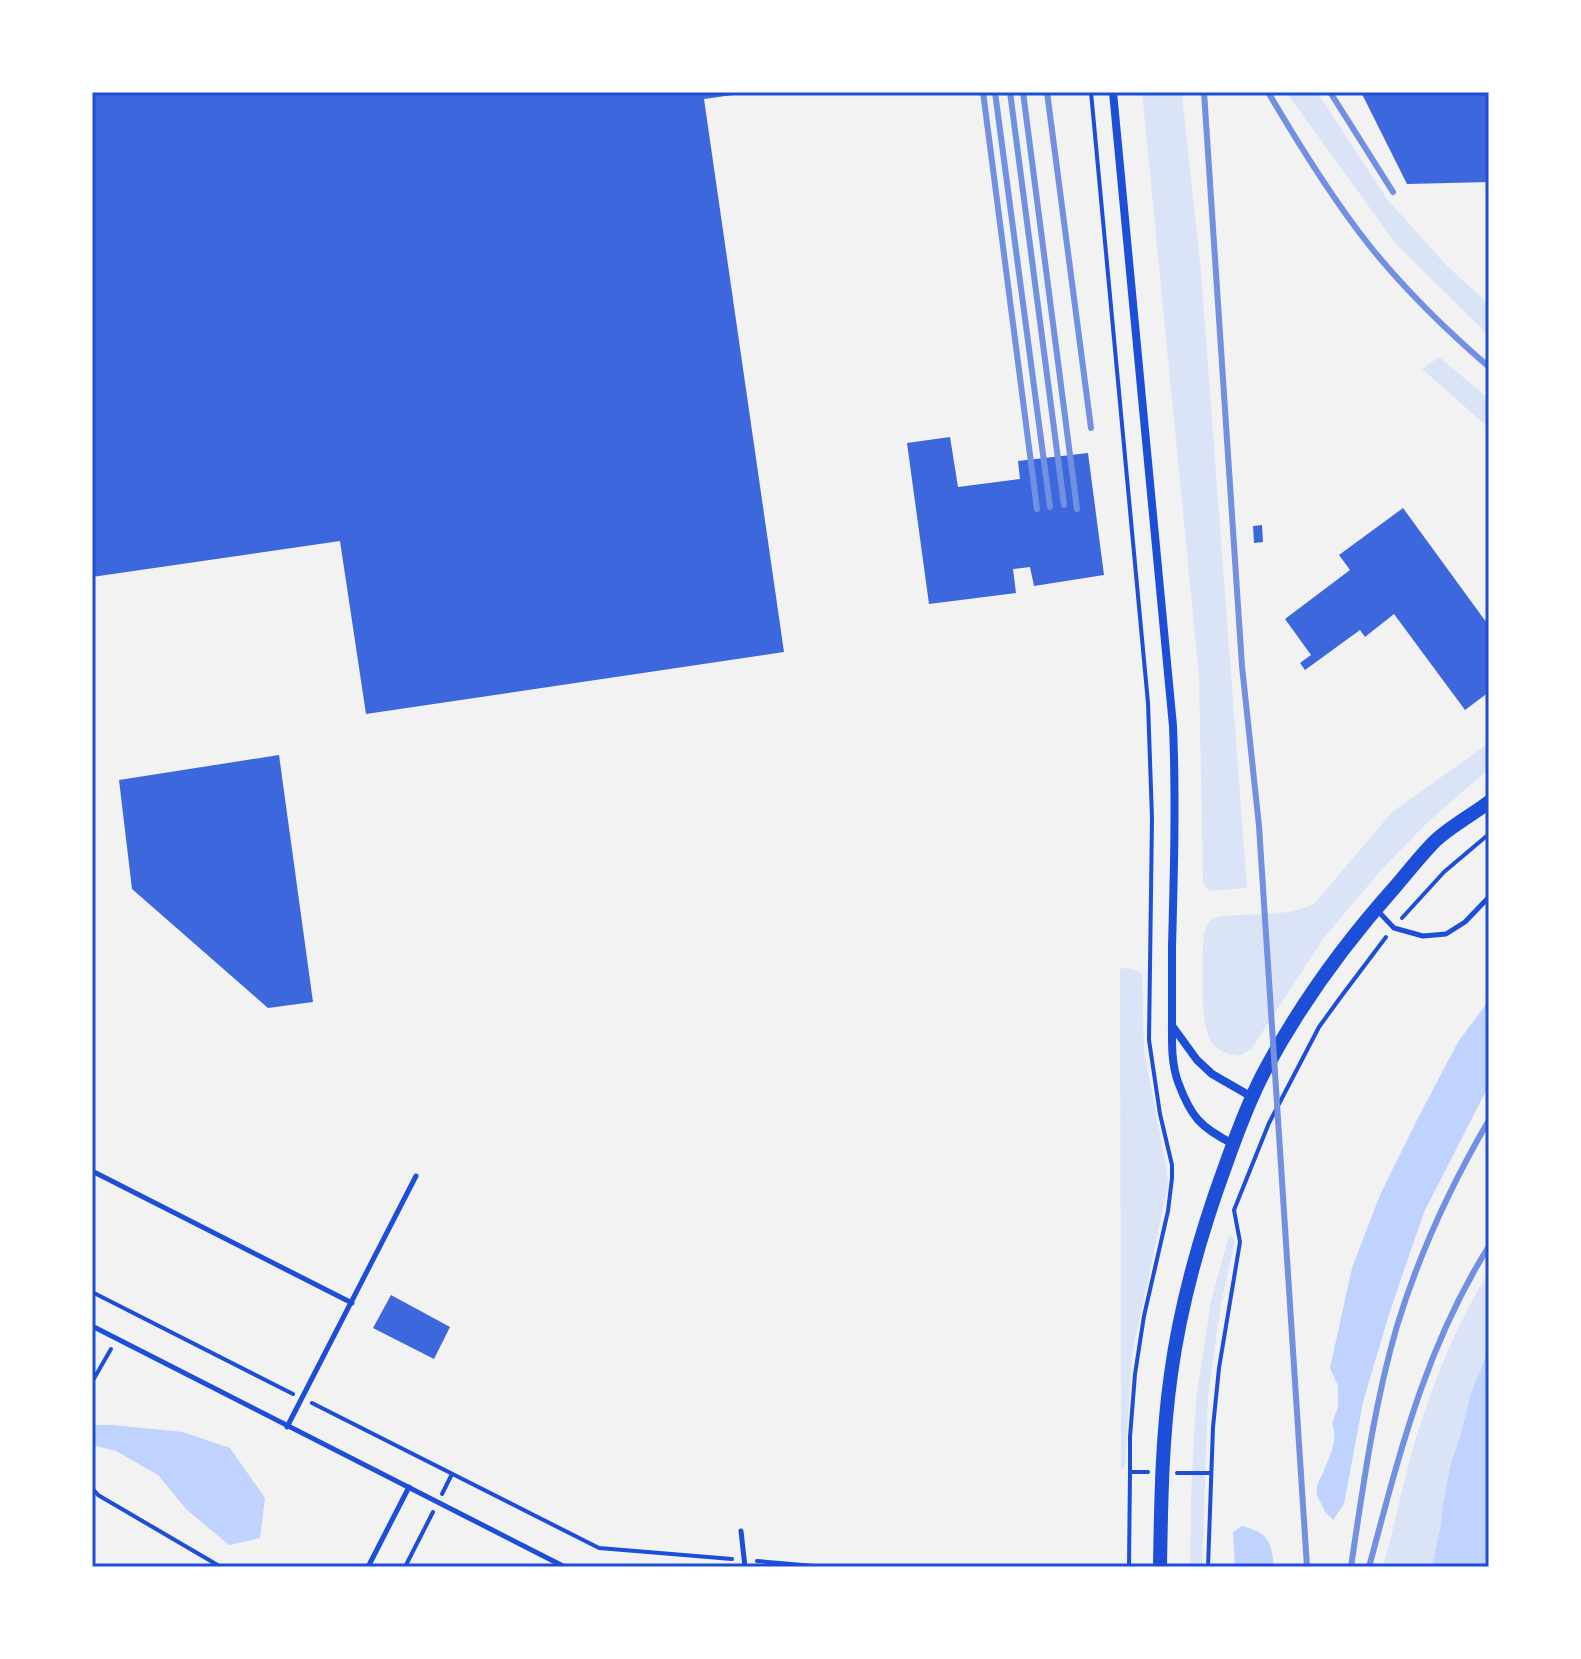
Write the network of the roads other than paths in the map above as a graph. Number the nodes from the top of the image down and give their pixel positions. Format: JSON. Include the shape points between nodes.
{"nodes":[{"id":1,"x":1113,"y":92,"type":"edge"},
{"id":2,"x":1489,"y":802,"type":"edge"},
{"id":3,"x":1489,"y":897,"type":"edge"},
{"id":4,"x":1376,"y":908,"type":"junction"},
{"id":5,"x":1172,"y":1027,"type":"junction"},
{"id":6,"x":1252,"y":1097,"type":"junction"},
{"id":7,"x":1233,"y":1144,"type":"junction"},
{"id":8,"x":92,"y":1171,"type":"edge"},
{"id":9,"x":416,"y":1176,"type":"dead end"},
{"id":10,"x":352,"y":1303,"type":"junction"},
{"id":11,"x":92,"y":1326,"type":"edge"},
{"id":12,"x":287,"y":1427,"type":"junction"},
{"id":13,"x":409,"y":1487,"type":"junction"},
{"id":14,"x":741,"y":1531,"type":"dead end"},
{"id":15,"x":745,"y":1564,"type":"edge"},
{"id":16,"x":368,"y":1567,"type":"edge"},
{"id":17,"x":565,"y":1567,"type":"edge"},
{"id":18,"x":1160,"y":1567,"type":"edge"}],
"edges":[{"from":1,"to":5,"type":"street","via":[[1173,726]]},
{"from":2,"to":4,"type":"main road","via":[[1436,840]]},
{"from":3,"to":4,"type":"lane","via":[[1446,934],[1423,936],[1394,928]]},
{"from":4,"to":6,"type":"main road","via":[[1303,1007]]},
{"from":5,"to":6,"type":"street","via":[[1212,1074]]},
{"from":5,"to":7,"type":"street","via":[[1177,1079],[1187,1103],[1198,1122]]},
{"from":6,"to":7,"type":"main road"},
{"from":7,"to":18,"type":"main road","via":[[1200,1237],[1170,1375]]},
{"from":8,"to":10,"type":"lane"},
{"from":9,"to":10,"type":"lane"},
{"from":10,"to":12,"type":"lane"},
{"from":11,"to":12,"type":"lane"},
{"from":12,"to":13,"type":"lane"},
{"from":13,"to":16,"type":"lane"},
{"from":13,"to":17,"type":"lane"},
{"from":14,"to":15,"type":"lane"}]}
